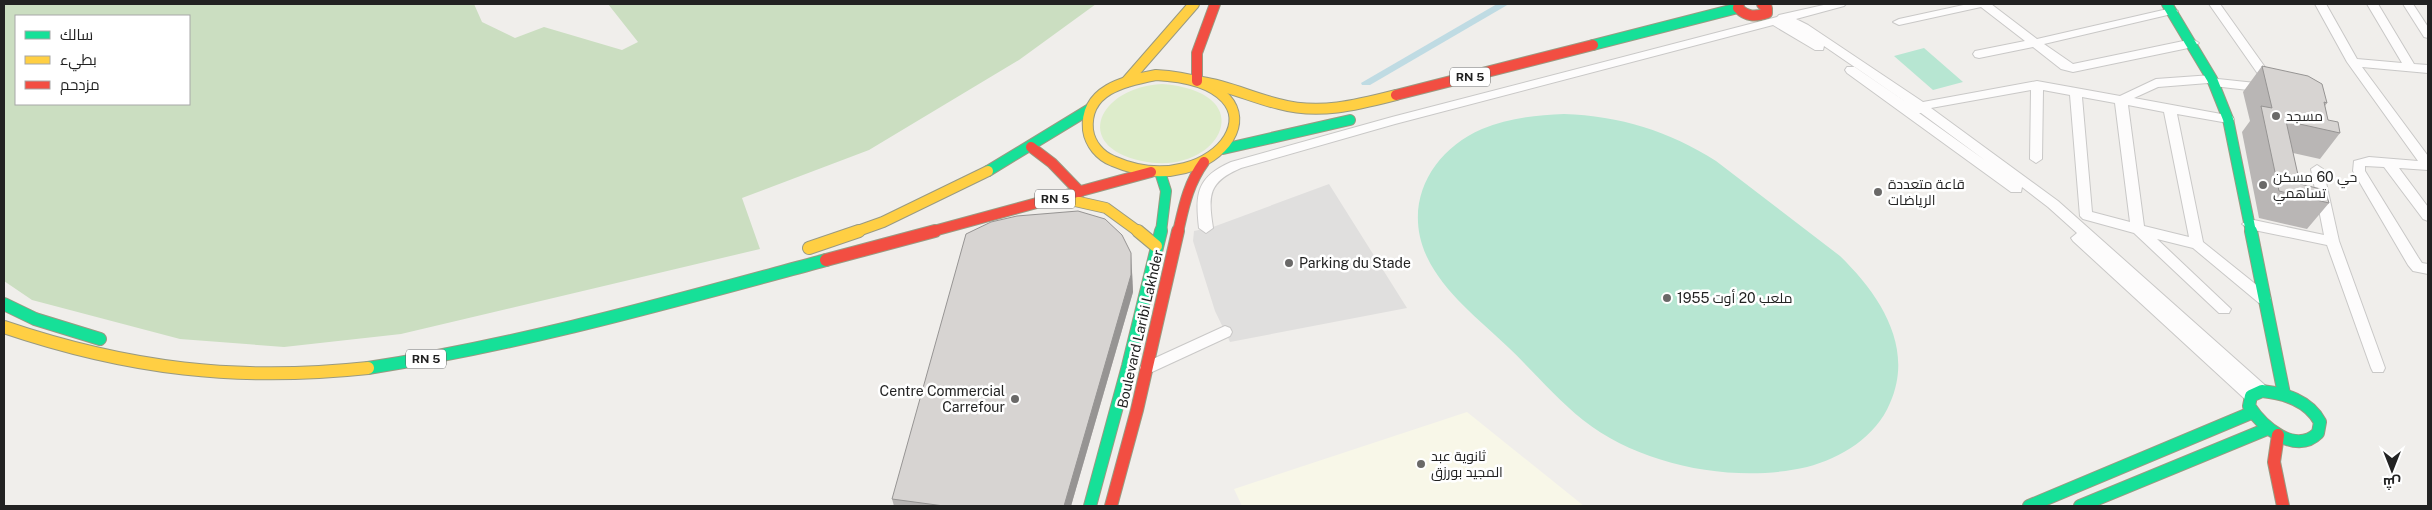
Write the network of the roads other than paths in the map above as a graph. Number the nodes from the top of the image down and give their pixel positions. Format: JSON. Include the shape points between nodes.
{"nodes":[{"id":1,"x":1194,"y":4,"type":"edge"},
{"id":2,"x":1214,"y":4,"type":"edge"},
{"id":3,"x":1840,"y":4,"type":"edge"},
{"id":4,"x":1983,"y":4,"type":"edge"},
{"id":5,"x":2215,"y":4,"type":"edge"},
{"id":6,"x":2322,"y":4,"type":"edge"},
{"id":7,"x":2373,"y":4,"type":"edge"},
{"id":8,"x":2408,"y":4,"type":"edge"},
{"id":9,"x":1741,"y":8,"type":"edge"},
{"id":10,"x":2170,"y":8,"type":"edge"},
{"id":11,"x":1771,"y":12,"type":"edge"},
{"id":12,"x":1899,"y":22,"type":"dead end"},
{"id":13,"x":2428,"y":35,"type":"edge"},
{"id":14,"x":2035,"y":43,"type":"junction"},
{"id":15,"x":2193,"y":43,"type":"junction"},
{"id":16,"x":1979,"y":54,"type":"dead end"},
{"id":17,"x":2353,"y":62,"type":"junction"},
{"id":18,"x":2410,"y":67,"type":"junction"},
{"id":19,"x":2428,"y":69,"type":"edge"},
{"id":20,"x":2213,"y":80,"type":"junction"},
{"id":21,"x":1126,"y":82,"type":"junction"},
{"id":22,"x":1199,"y":82,"type":"junction"},
{"id":23,"x":2037,"y":85,"type":"junction"},
{"id":24,"x":2076,"y":92,"type":"junction"},
{"id":25,"x":2121,"y":100,"type":"junction"},
{"id":26,"x":1414,"y":103,"type":"dead end"},
{"id":27,"x":1090,"y":109,"type":"junction"},
{"id":28,"x":2170,"y":109,"type":"junction"},
{"id":29,"x":1916,"y":110,"type":"junction"},
{"id":30,"x":1366,"y":116,"type":"dead end"},
{"id":31,"x":2228,"y":119,"type":"junction"},
{"id":32,"x":1031,"y":146,"type":"junction"},
{"id":33,"x":1219,"y":152,"type":"junction"},
{"id":34,"x":2036,"y":159,"type":"dead end"},
{"id":35,"x":1204,"y":162,"type":"junction"},
{"id":36,"x":2388,"y":163,"type":"junction"},
{"id":37,"x":1236,"y":165,"type":"junction"},
{"id":38,"x":2428,"y":166,"type":"edge"},
{"id":39,"x":2317,"y":169,"type":"dead end"},
{"id":40,"x":1156,"y":172,"type":"junction"},
{"id":41,"x":1080,"y":192,"type":"junction"},
{"id":42,"x":1056,"y":198,"type":"junction"},
{"id":43,"x":2428,"y":216,"type":"edge"},
{"id":44,"x":2249,"y":224,"type":"junction"},
{"id":45,"x":1206,"y":228,"type":"dead end"},
{"id":46,"x":2138,"y":229,"type":"junction"},
{"id":47,"x":2332,"y":241,"type":"junction"},
{"id":48,"x":2197,"y":244,"type":"junction"},
{"id":49,"x":1156,"y":246,"type":"junction"},
{"id":50,"x":796,"y":252,"type":"dead end"},
{"id":51,"x":2428,"y":269,"type":"edge"},
{"id":52,"x":2264,"y":299,"type":"junction"},
{"id":53,"x":4,"y":304,"type":"edge"},
{"id":54,"x":609,"y":305,"type":"dead end"},
{"id":55,"x":2224,"y":309,"type":"dead end"},
{"id":56,"x":4,"y":327,"type":"edge"},
{"id":57,"x":1225,"y":332,"type":"dead end"},
{"id":58,"x":112,"y":342,"type":"dead end"},
{"id":59,"x":394,"y":351,"type":"dead end"},
{"id":60,"x":1128,"y":366,"type":"junction"},
{"id":61,"x":1146,"y":368,"type":"junction"},
{"id":62,"x":2378,"y":368,"type":"dead end"},
{"id":63,"x":2256,"y":393,"type":"junction"},
{"id":64,"x":2284,"y":394,"type":"junction"},
{"id":65,"x":2251,"y":413,"type":"junction"},
{"id":66,"x":2267,"y":429,"type":"junction"},
{"id":67,"x":2278,"y":435,"type":"junction"},
{"id":68,"x":1090,"y":506,"type":"edge"},
{"id":69,"x":1111,"y":506,"type":"edge"},
{"id":70,"x":2029,"y":506,"type":"edge"},
{"id":71,"x":2080,"y":506,"type":"edge"},
{"id":72,"x":2283,"y":506,"type":"edge"}],
"edges":[{"from":1,"to":21,"type":"main road"},
{"from":2,"to":22,"type":"main road","via":[[1197,54]]},
{"from":3,"to":11,"type":"street"},
{"from":4,"to":12,"type":"street"},
{"from":4,"to":14,"type":"street"},
{"from":5,"to":20,"type":"street","via":[[2273,87]]},
{"from":6,"to":17,"type":"street"},
{"from":7,"to":18,"type":"street"},
{"from":8,"to":13,"type":"street"},
{"from":9,"to":11,"type":"main road","number":"RN 5","via":[[1752,16]]},
{"from":9,"to":22,"type":"main road","number":"RN 5","via":[[1336,110],[1290,107],[1222,84]]},
{"from":9,"to":26,"type":"main road","number":"RN 5"},
{"from":10,"to":14,"type":"street"},
{"from":10,"to":15,"type":"main road"},
{"from":11,"to":29,"type":"street"},
{"from":11,"to":37,"type":"street"},
{"from":14,"to":15,"type":"street","via":[[2065,66],[2073,68]]},
{"from":14,"to":16,"type":"street"},
{"from":15,"to":20,"type":"main road"},
{"from":17,"to":18,"type":"street"},
{"from":17,"to":38,"type":"street"},
{"from":18,"to":19,"type":"street"},
{"from":20,"to":25,"type":"street","via":[[2156,83]]},
{"from":20,"to":31,"type":"main road"},
{"from":21,"to":22,"type":"main road","via":[[1162,75]]},
{"from":21,"to":27,"type":"main road","via":[[1105,92]]},
{"from":22,"to":33,"type":"main road","via":[[1226,98],[1235,115],[1234,133]]},
{"from":23,"to":24,"type":"street"},
{"from":23,"to":29,"type":"street"},
{"from":23,"to":34,"type":"street"},
{"from":24,"to":25,"type":"street"},
{"from":24,"to":46,"type":"street","via":[[2085,213]]},
{"from":25,"to":28,"type":"street"},
{"from":25,"to":46,"type":"street"},
{"from":27,"to":32,"type":"main road"},
{"from":27,"to":40,"type":"main road","via":[[1087,131],[1099,152],[1118,164]]},
{"from":28,"to":31,"type":"street"},
{"from":28,"to":48,"type":"street"},
{"from":29,"to":63,"type":"street","via":[[2046,210]]},
{"from":30,"to":33,"type":"main road"},
{"from":31,"to":44,"type":"main road"},
{"from":32,"to":41,"type":"main road"},
{"from":32,"to":50,"type":"main road","via":[[932,200],[834,241]]},
{"from":33,"to":35,"type":"main road"},
{"from":33,"to":37,"type":"main road"},
{"from":35,"to":40,"type":"main road","via":[[1183,169]]},
{"from":35,"to":61,"type":"main road","name":"Boulevard Laribi Lakhder","via":[[1187,191]]},
{"from":36,"to":38,"type":"street"},
{"from":36,"to":43,"type":"street"},
{"from":36,"to":51,"type":"street","via":[[2359,164],[2359,171],[2413,261],[2418,267]]},
{"from":37,"to":45,"type":"street","via":[[1217,173],[1206,186],[1203,202]]},
{"from":39,"to":47,"type":"street"},
{"from":40,"to":41,"type":"main road","number":"RN 5"},
{"from":40,"to":49,"type":"main road","name":"Boulevard Laribi Lakhder","via":[[1166,190]]},
{"from":41,"to":42,"type":"main road","number":"RN 5"},
{"from":42,"to":49,"type":"main road","via":[[1076,199],[1108,208],[1125,217]]},
{"from":42,"to":56,"type":"main road","number":"RN 5","via":[[490,347],[338,372],[285,374],[184,369],[98,355]]},
{"from":44,"to":47,"type":"street"},
{"from":44,"to":52,"type":"main road"},
{"from":46,"to":48,"type":"street"},
{"from":46,"to":55,"type":"street"},
{"from":47,"to":62,"type":"street"},
{"from":48,"to":52,"type":"street"},
{"from":49,"to":60,"type":"main road","name":"Boulevard Laribi Lakhder"},
{"from":52,"to":64,"type":"main road"},
{"from":53,"to":58,"type":"main road","via":[[35,319]]},
{"from":54,"to":59,"type":"main road","number":"RN 5","via":[[485,337]]},
{"from":57,"to":61,"type":"street"},
{"from":60,"to":61,"type":"main road"},
{"from":60,"to":68,"type":"main road","name":"Boulevard Laribi Lakhder"},
{"from":61,"to":69,"type":"main road","name":"Boulevard Laribi Lakhder"},
{"from":63,"to":64,"type":"main road"},
{"from":63,"to":65,"type":"main road","via":[[2248,401]]},
{"from":64,"to":67,"type":"main road","via":[[2314,414],[2320,429],[2310,439]]},
{"from":65,"to":66,"type":"main road"},
{"from":65,"to":70,"type":"main road"},
{"from":66,"to":67,"type":"main road"},
{"from":66,"to":71,"type":"main road"},
{"from":67,"to":72,"type":"main road","via":[[2274,462]]}]}
